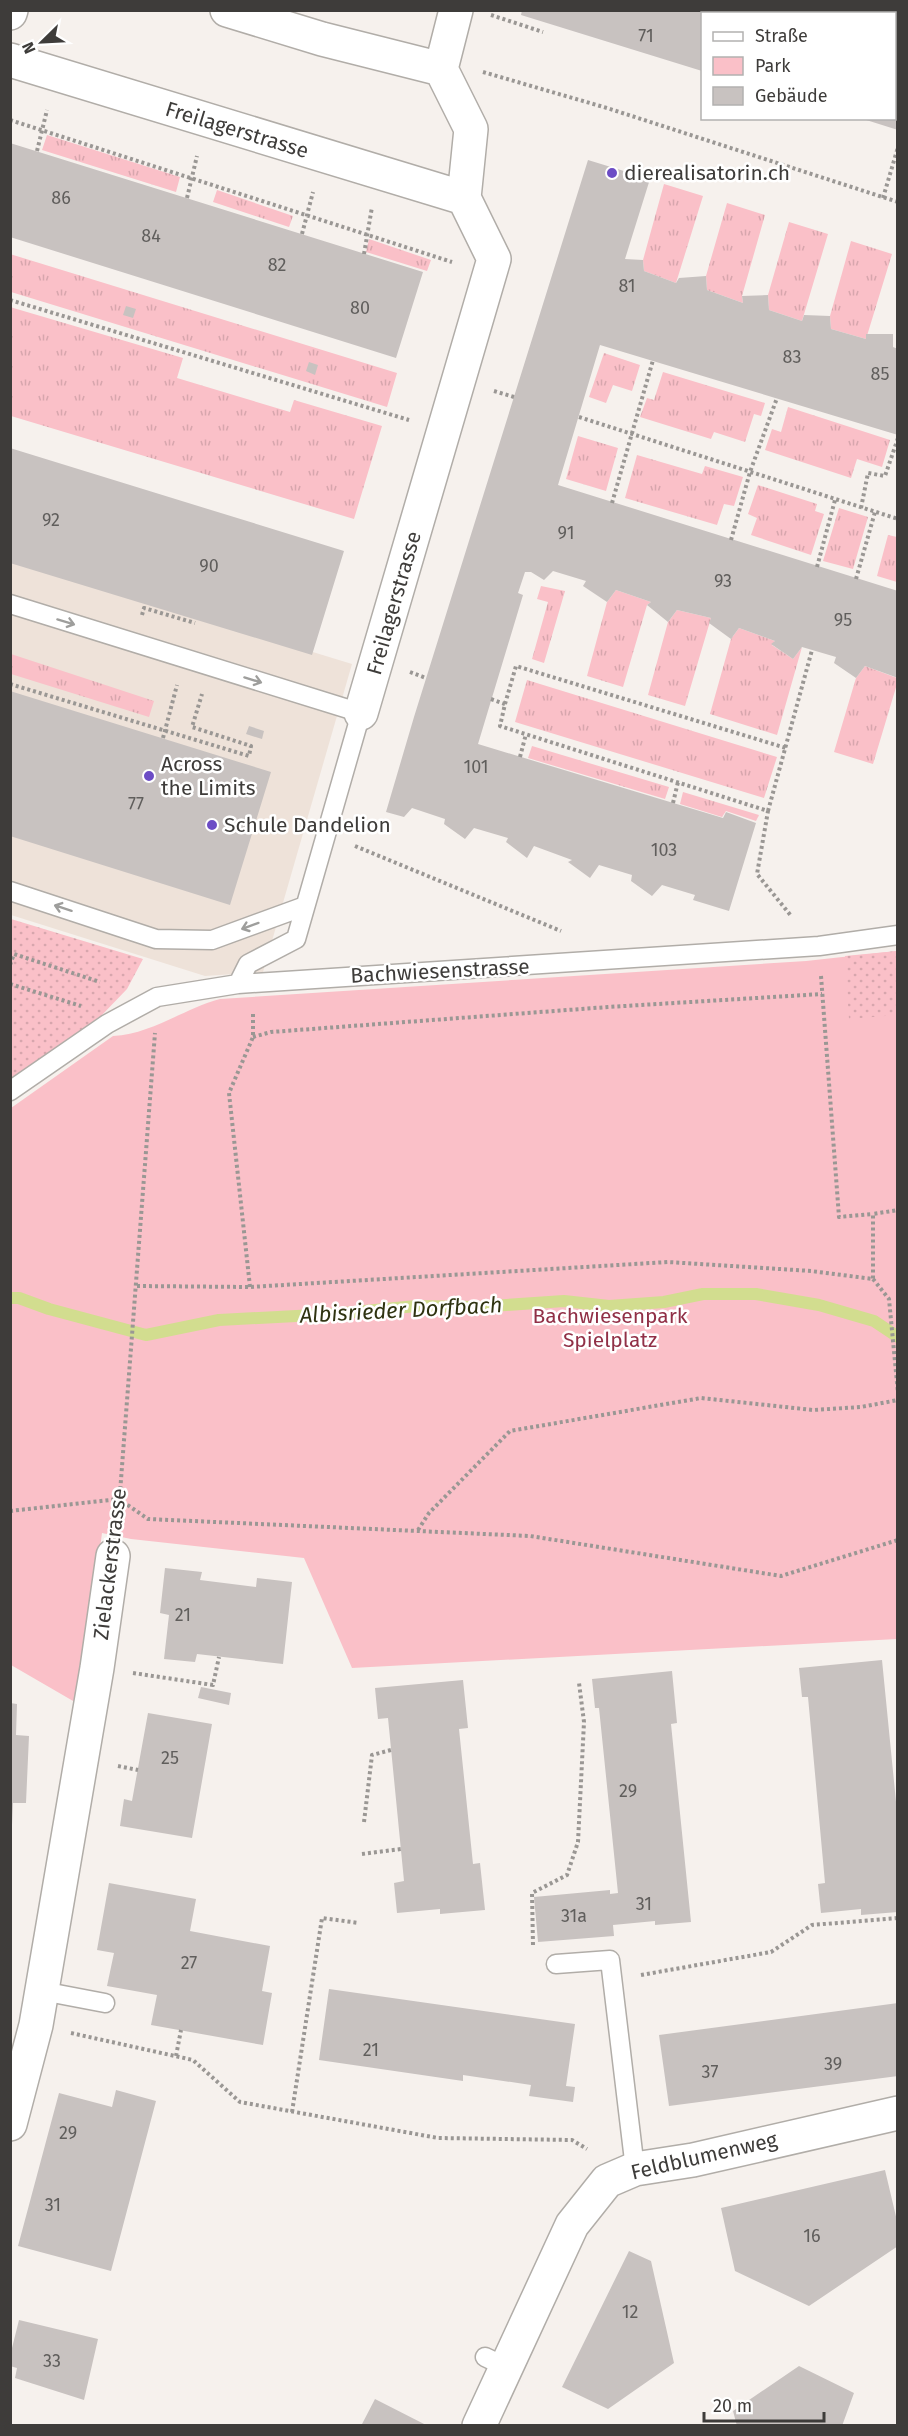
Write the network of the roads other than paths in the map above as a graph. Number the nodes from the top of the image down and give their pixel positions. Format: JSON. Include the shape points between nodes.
{"nodes":[{"id":1,"x":227,"y":10,"type":"edge"},
{"id":2,"x":472,"y":12,"type":"edge"},
{"id":3,"x":10,"y":60,"type":"edge"},
{"id":4,"x":441,"y":69,"type":"junction"},
{"id":5,"x":464,"y":198,"type":"junction"},
{"id":6,"x":10,"y":604,"type":"edge"},
{"id":7,"x":361,"y":713,"type":"junction"},
{"id":8,"x":10,"y":891,"type":"edge"},
{"id":9,"x":305,"y":906,"type":"junction"},
{"id":10,"x":897,"y":935,"type":"edge"},
{"id":11,"x":238,"y":984,"type":"junction"},
{"id":12,"x":10,"y":1091,"type":"edge"},
{"id":13,"x":113,"y":1556,"type":"road end"},
{"id":14,"x":556,"y":1964,"type":"dead end"},
{"id":15,"x":42,"y":1991,"type":"junction"},
{"id":16,"x":105,"y":2003,"type":"dead end"},
{"id":17,"x":897,"y":2113,"type":"edge"},
{"id":18,"x":10,"y":2124,"type":"edge"},
{"id":19,"x":635,"y":2169,"type":"junction"},
{"id":20,"x":479,"y":2426,"type":"edge"}],
"edges":[{"from":1,"to":4,"type":"street"},
{"from":2,"to":4,"type":"street"},
{"from":3,"to":5,"type":"street","name":"Freilagerstrasse"},
{"from":4,"to":5,"type":"street","via":[[471,129]]},
{"from":5,"to":7,"type":"street","name":"Freilagerstrasse","via":[[494,259]]},
{"from":6,"to":7,"type":"lane","one_way":true},
{"from":7,"to":9,"type":"lane","name":"Freilagerstrasse"},
{"from":9,"to":8,"type":"lane","one_way":true,"via":[[212,940],[156,939]]},
{"from":9,"to":11,"type":"lane","name":"Freilagerstrasse","via":[[296,939],[248,964]]},
{"from":10,"to":11,"type":"lane","name":"Bachwiesenstrasse","via":[[797,948]]},
{"from":11,"to":12,"type":"lane","name":"Bachwiesenstrasse","via":[[157,997],[108,1024]]},
{"from":13,"to":15,"type":"street","name":"Zielackerstrasse"},
{"from":14,"to":19,"type":"lane","via":[[610,1960]]},
{"from":15,"to":16,"type":"lane"},
{"from":15,"to":18,"type":"street","name":"Zielackerstrasse"},
{"from":17,"to":19,"type":"street","name":"Feldblumenweg","via":[[693,2160]]},
{"from":19,"to":20,"type":"street","name":"Feldblumenweg","via":[[607,2181],[572,2225],[496,2362]]}]}
